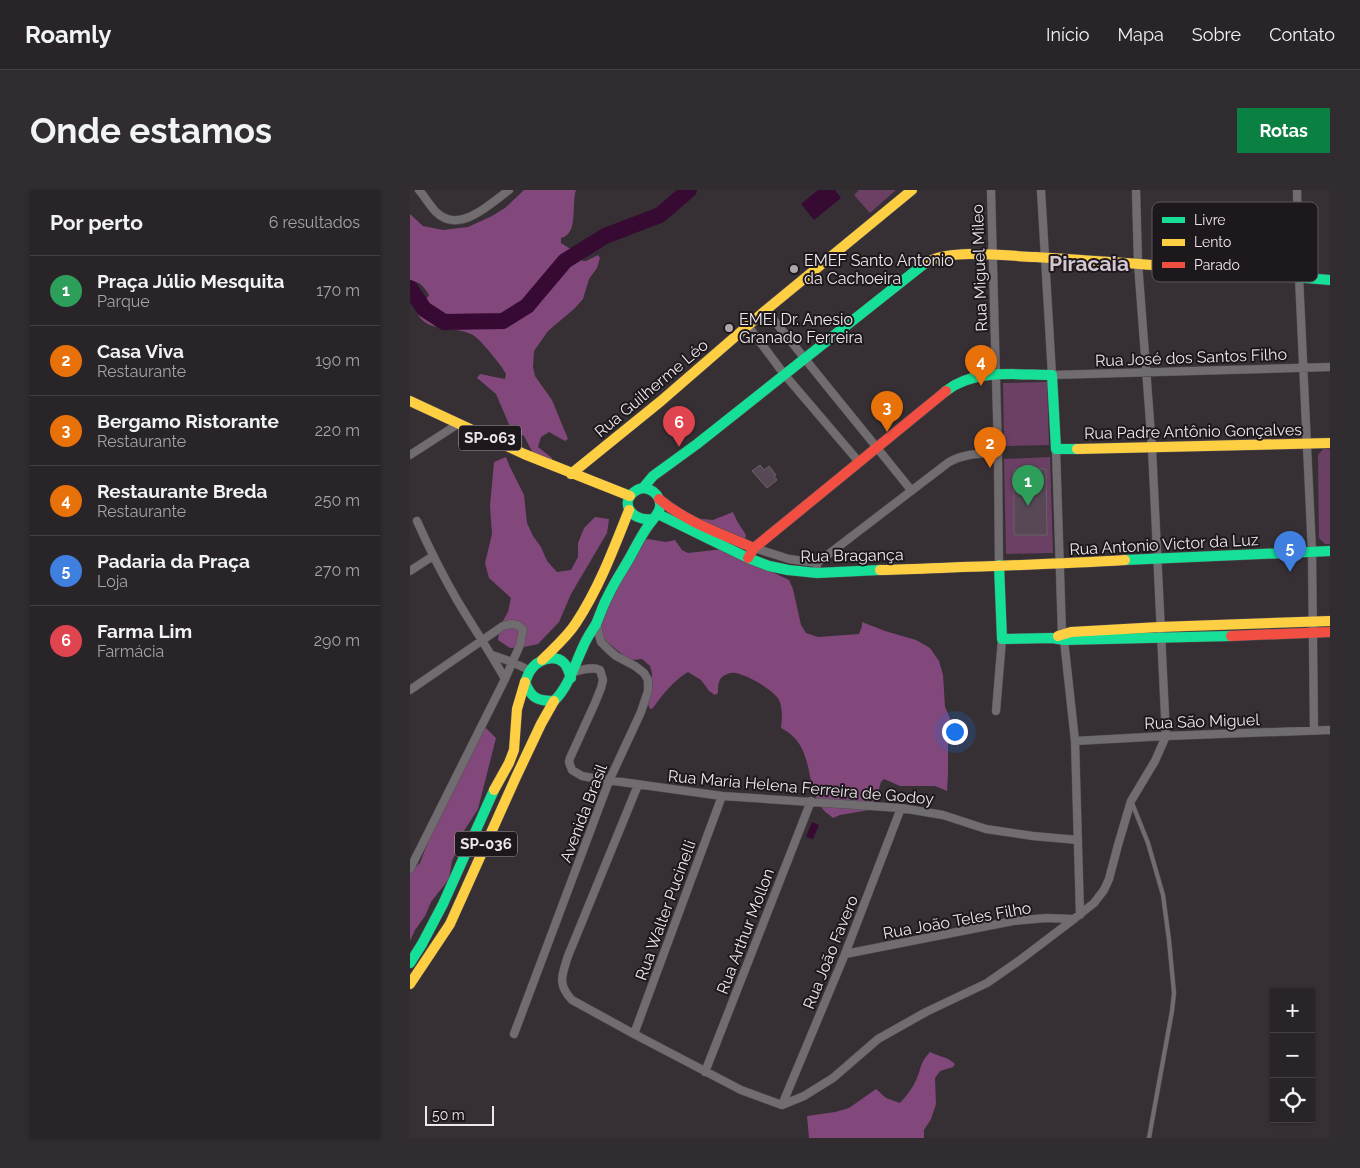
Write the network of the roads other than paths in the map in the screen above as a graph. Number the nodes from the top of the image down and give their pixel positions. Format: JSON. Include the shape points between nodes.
{"nodes":[{"id":1,"x":419,"y":190,"type":"edge"},
{"id":2,"x":509,"y":190,"type":"edge"},
{"id":3,"x":912,"y":190,"type":"edge"},
{"id":4,"x":991,"y":190,"type":"edge"},
{"id":5,"x":1041,"y":190,"type":"edge"},
{"id":6,"x":1136,"y":190,"type":"edge"},
{"id":7,"x":994,"y":255,"type":"junction"},
{"id":8,"x":1046,"y":258,"type":"junction"},
{"id":9,"x":1138,"y":263,"type":"junction"},
{"id":10,"x":1152,"y":264,"type":"edge"},
{"id":11,"x":1299,"y":282,"type":"edge"},
{"id":12,"x":766,"y":310,"type":"junction"},
{"id":13,"x":748,"y":326,"type":"junction"},
{"id":14,"x":804,"y":359,"type":"junction"},
{"id":15,"x":1304,"y":367,"type":"junction"},
{"id":16,"x":1330,"y":367,"type":"edge"},
{"id":17,"x":1146,"y":372,"type":"junction"},
{"id":18,"x":784,"y":374,"type":"junction"},
{"id":19,"x":1052,"y":375,"type":"junction"},
{"id":20,"x":996,"y":376,"type":"junction"},
{"id":21,"x":410,"y":401,"type":"edge"},
{"id":22,"x":458,"y":424,"type":"junction"},
{"id":23,"x":1330,"y":443,"type":"edge"},
{"id":24,"x":1307,"y":444,"type":"junction"},
{"id":25,"x":877,"y":447,"type":"junction"},
{"id":26,"x":1152,"y":448,"type":"junction"},
{"id":27,"x":1056,"y":449,"type":"junction"},
{"id":28,"x":998,"y":453,"type":"junction"},
{"id":29,"x":410,"y":455,"type":"edge"},
{"id":30,"x":859,"y":462,"type":"junction"},
{"id":31,"x":571,"y":474,"type":"junction"},
{"id":32,"x":643,"y":488,"type":"junction"},
{"id":33,"x":911,"y":490,"type":"junction"},
{"id":34,"x":630,"y":496,"type":"junction"},
{"id":35,"x":660,"y":499,"type":"junction"},
{"id":36,"x":629,"y":510,"type":"junction"},
{"id":37,"x":655,"y":516,"type":"junction"},
{"id":38,"x":417,"y":521,"type":"dead end"},
{"id":39,"x":754,"y":548,"type":"junction"},
{"id":40,"x":1312,"y":552,"type":"junction"},
{"id":41,"x":1330,"y":552,"type":"edge"},
{"id":42,"x":433,"y":556,"type":"junction"},
{"id":43,"x":748,"y":558,"type":"junction"},
{"id":44,"x":1157,"y":558,"type":"junction"},
{"id":45,"x":1060,"y":564,"type":"junction"},
{"id":46,"x":999,"y":565,"type":"junction"},
{"id":47,"x":817,"y":568,"type":"junction"},
{"id":48,"x":410,"y":572,"type":"edge"},
{"id":49,"x":597,"y":620,"type":"junction"},
{"id":50,"x":1330,"y":621,"type":"edge"},
{"id":51,"x":1314,"y":627,"type":"junction"},
{"id":52,"x":1330,"y":632,"type":"edge"},
{"id":53,"x":1160,"y":633,"type":"junction"},
{"id":54,"x":1059,"y":637,"type":"junction"},
{"id":55,"x":1002,"y":639,"type":"junction"},
{"id":56,"x":483,"y":641,"type":"junction"},
{"id":57,"x":492,"y":655,"type":"junction"},
{"id":58,"x":512,"y":662,"type":"junction"},
{"id":59,"x":540,"y":662,"type":"junction"},
{"id":60,"x":531,"y":671,"type":"junction"},
{"id":61,"x":572,"y":675,"type":"junction"},
{"id":62,"x":505,"y":679,"type":"junction"},
{"id":63,"x":525,"y":682,"type":"junction"},
{"id":64,"x":410,"y":690,"type":"edge"},
{"id":65,"x":554,"y":700,"type":"junction"},
{"id":66,"x":996,"y":711,"type":"dead end"},
{"id":67,"x":1314,"y":730,"type":"junction"},
{"id":68,"x":1330,"y":730,"type":"edge"},
{"id":69,"x":1166,"y":736,"type":"junction"},
{"id":70,"x":1075,"y":741,"type":"junction"},
{"id":71,"x":609,"y":781,"type":"junction"},
{"id":72,"x":638,"y":785,"type":"junction"},
{"id":73,"x":722,"y":796,"type":"junction"},
{"id":74,"x":811,"y":801,"type":"junction"},
{"id":75,"x":1132,"y":801,"type":"junction"},
{"id":76,"x":901,"y":808,"type":"junction"},
{"id":77,"x":1078,"y":840,"type":"junction"},
{"id":78,"x":410,"y":869,"type":"edge"},
{"id":79,"x":1077,"y":917,"type":"junction"},
{"id":80,"x":845,"y":954,"type":"junction"},
{"id":81,"x":410,"y":963,"type":"edge"},
{"id":82,"x":410,"y":984,"type":"edge"},
{"id":83,"x":514,"y":1034,"type":"dead end"},
{"id":84,"x":634,"y":1034,"type":"junction"},
{"id":85,"x":705,"y":1072,"type":"junction"},
{"id":86,"x":782,"y":1105,"type":"junction"},
{"id":87,"x":1149,"y":1138,"type":"edge"}],
"edges":[{"from":1,"to":2,"type":"street","via":[[436,212],[451,221],[473,216]]},
{"from":3,"to":12,"type":"street","name":"Rua Guilherme Léo"},
{"from":4,"to":7,"type":"street","name":"Rua Miguel Mileo"},
{"from":5,"to":8,"type":"street"},
{"from":6,"to":9,"type":"street"},
{"from":7,"to":8,"type":"street"},
{"from":7,"to":14,"type":"street","via":[[948,255],[924,264]]},
{"from":7,"to":20,"type":"street","name":"Rua Miguel Mileo"},
{"from":8,"to":9,"type":"street"},
{"from":8,"to":19,"type":"street"},
{"from":9,"to":10,"type":"street"},
{"from":9,"to":17,"type":"street"},
{"from":11,"to":15,"type":"street"},
{"from":12,"to":13,"type":"street","name":"Rua Guilherme Léo"},
{"from":12,"to":14,"type":"street"},
{"from":13,"to":18,"type":"street"},
{"from":13,"to":31,"type":"street","name":"Rua Guilherme Léo"},
{"from":14,"to":18,"type":"street"},
{"from":14,"to":25,"type":"street"},
{"from":15,"to":16,"type":"street","name":"Rua José dos Santos Filho"},
{"from":15,"to":17,"type":"street","name":"Rua José dos Santos Filho"},
{"from":15,"to":24,"type":"street"},
{"from":17,"to":19,"type":"street","name":"Rua José dos Santos Filho"},
{"from":17,"to":26,"type":"street"},
{"from":18,"to":30,"type":"street"},
{"from":18,"to":32,"type":"street","via":[[653,476]]},
{"from":19,"to":20,"type":"street"},
{"from":19,"to":27,"type":"street"},
{"from":20,"to":25,"type":"street","via":[[970,377],[955,384]]},
{"from":20,"to":28,"type":"street","name":"Rua Miguel Mileo"},
{"from":21,"to":22,"type":"street","number":"SP-063"},
{"from":22,"to":29,"type":"street"},
{"from":22,"to":31,"type":"street","number":"SP-063"},
{"from":23,"to":24,"type":"street","name":"Rua Padre Antônio Gonçalves"},
{"from":24,"to":26,"type":"street","name":"Rua Padre Antônio Gonçalves"},
{"from":24,"to":40,"type":"street"},
{"from":25,"to":30,"type":"street"},
{"from":25,"to":33,"type":"street"},
{"from":26,"to":27,"type":"street","name":"Rua Padre Antônio Gonçalves"},
{"from":26,"to":44,"type":"street"},
{"from":27,"to":45,"type":"street"},
{"from":28,"to":33,"type":"street","via":[[959,456]]},
{"from":28,"to":46,"type":"street","name":"Rua Miguel Mileo"},
{"from":30,"to":39,"type":"street"},
{"from":31,"to":34,"type":"street"},
{"from":32,"to":34,"type":"street"},
{"from":32,"to":35,"type":"street","via":[[650,489]]},
{"from":33,"to":47,"type":"street"},
{"from":34,"to":36,"type":"street","number":"SP-036"},
{"from":35,"to":37,"type":"street","number":"SP-036"},
{"from":35,"to":39,"type":"street","name":"Rua Bragança","via":[[686,518]]},
{"from":36,"to":37,"type":"street","via":[[638,520],[645,521]]},
{"from":36,"to":59,"type":"street","number":"SP-036","via":[[614,548],[576,623]]},
{"from":37,"to":43,"type":"street","name":"Rua Bragança"},
{"from":37,"to":49,"type":"street","number":"SP-036"},
{"from":38,"to":42,"type":"street"},
{"from":39,"to":43,"type":"street"},
{"from":39,"to":47,"type":"street","name":"Rua Bragança"},
{"from":40,"to":41,"type":"street","name":"Rua Antonio Victor da Luz"},
{"from":40,"to":44,"type":"street","name":"Rua Antonio Victor da Luz"},
{"from":40,"to":51,"type":"street"},
{"from":42,"to":48,"type":"street"},
{"from":42,"to":56,"type":"street"},
{"from":43,"to":47,"type":"street","name":"Rua Bragança","via":[[788,570]]},
{"from":44,"to":45,"type":"street","name":"Rua Antonio Victor da Luz"},
{"from":44,"to":53,"type":"street"},
{"from":45,"to":46,"type":"street","name":"Rua Antonio Victor da Luz"},
{"from":45,"to":54,"type":"street"},
{"from":46,"to":47,"type":"street","name":"Rua Bragança"},
{"from":46,"to":55,"type":"street"},
{"from":49,"to":61,"type":"street","number":"SP-036"},
{"from":49,"to":71,"type":"street","name":"Avenida Brasil","via":[[601,642],[616,656],[644,673],[648,680],[646,700]]},
{"from":50,"to":51,"type":"street"},
{"from":51,"to":52,"type":"street"},
{"from":51,"to":53,"type":"street"},
{"from":51,"to":67,"type":"street"},
{"from":53,"to":54,"type":"street"},
{"from":53,"to":69,"type":"street"},
{"from":54,"to":55,"type":"street"},
{"from":54,"to":70,"type":"street"},
{"from":55,"to":66,"type":"street"},
{"from":56,"to":57,"type":"street"},
{"from":56,"to":58,"type":"street","via":[[507,624],[520,626],[523,635]]},
{"from":56,"to":64,"type":"street"},
{"from":57,"to":58,"type":"street"},
{"from":57,"to":62,"type":"street"},
{"from":58,"to":60,"type":"street"},
{"from":58,"to":62,"type":"street"},
{"from":59,"to":60,"type":"street","number":"SP-036"},
{"from":59,"to":61,"type":"street","via":[[549,658],[561,660]]},
{"from":60,"to":63,"type":"street","number":"SP-036"},
{"from":61,"to":65,"type":"street","number":"SP-036","via":[[567,687]]},
{"from":61,"to":71,"type":"street","name":"Rua Maria Helena Ferreira de Godoy","via":[[592,668],[600,670],[603,680],[570,758],[570,768],[582,776]]},
{"from":62,"to":78,"type":"street"},
{"from":63,"to":65,"type":"street","via":[[534,698]]},
{"from":63,"to":81,"type":"street","number":"SP-036","via":[[516,719],[514,749],[508,766],[441,911]]},
{"from":65,"to":82,"type":"street","number":"SP-036","via":[[450,924]]},
{"from":67,"to":68,"type":"street","name":"Rua São Miguel"},
{"from":67,"to":69,"type":"street","name":"Rua São Miguel"},
{"from":69,"to":70,"type":"street","name":"Rua São Miguel"},
{"from":69,"to":75,"type":"street"},
{"from":70,"to":77,"type":"street"},
{"from":71,"to":72,"type":"street","name":"Rua Maria Helena Ferreira de Godoy"},
{"from":71,"to":83,"type":"street","name":"Avenida Brasil"},
{"from":72,"to":73,"type":"street","name":"Rua Maria Helena Ferreira de Godoy"},
{"from":72,"to":84,"type":"street","via":[[568,956],[561,981],[572,1000]]},
{"from":73,"to":74,"type":"street","name":"Rua Maria Helena Ferreira de Godoy"},
{"from":73,"to":84,"type":"street","name":"Rua Walter Pucinelli"},
{"from":74,"to":76,"type":"street","name":"Rua Maria Helena Ferreira de Godoy"},
{"from":74,"to":85,"type":"street","name":"Rua Arthur Mollon"},
{"from":75,"to":79,"type":"street","via":[[1104,890]]},
{"from":75,"to":87,"type":"lane","via":[[1163,894],[1174,993]]},
{"from":76,"to":77,"type":"street","name":"Rua Maria Helena Ferreira de Godoy","via":[[943,814],[986,829]]},
{"from":76,"to":80,"type":"street","name":"Rua João Favero"},
{"from":77,"to":79,"type":"street"},
{"from":79,"to":80,"type":"street","name":"Rua João Teles Filho","via":[[1013,921]]},
{"from":79,"to":86,"type":"street","via":[[987,983],[878,1039],[833,1078]]},
{"from":80,"to":86,"type":"street","name":"Rua João Favero"},
{"from":84,"to":85,"type":"street"},
{"from":85,"to":86,"type":"street"}]}
